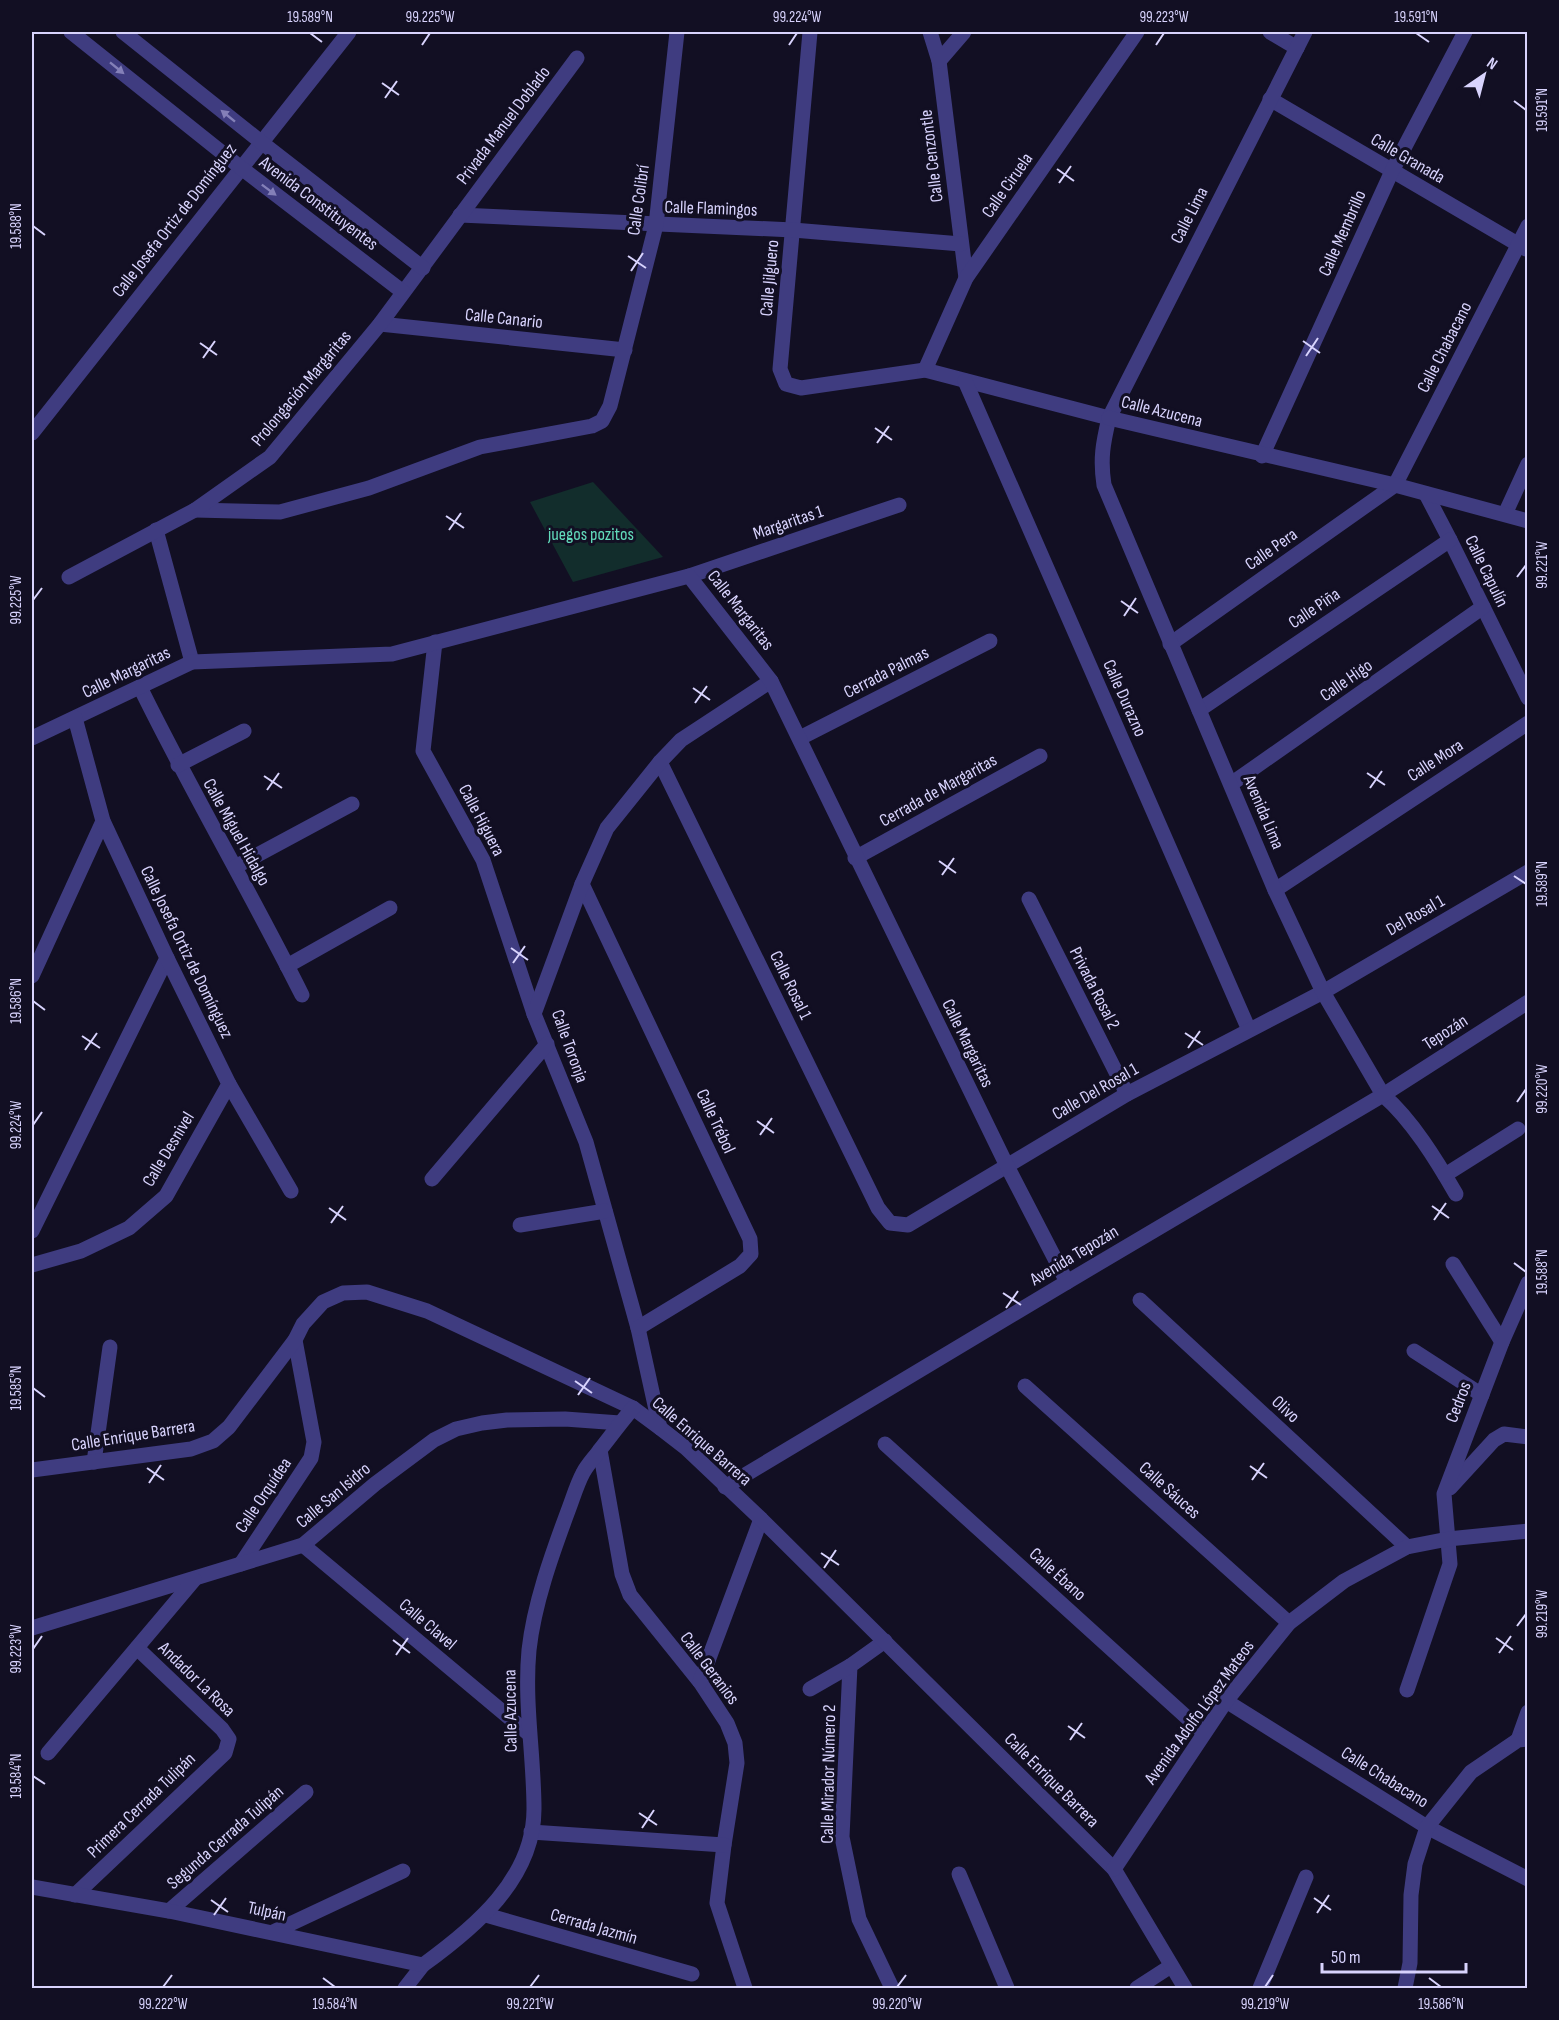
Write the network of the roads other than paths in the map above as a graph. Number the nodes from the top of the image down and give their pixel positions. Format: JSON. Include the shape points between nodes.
{"nodes":[{"id":1,"x":71,"y":32,"type":"edge"},
{"id":2,"x":123,"y":32,"type":"edge"},
{"id":3,"x":349,"y":32,"type":"edge"},
{"id":4,"x":677,"y":32,"type":"edge"},
{"id":5,"x":810,"y":32,"type":"edge"},
{"id":6,"x":930,"y":32,"type":"edge"},
{"id":7,"x":964,"y":32,"type":"edge"},
{"id":8,"x":1137,"y":32,"type":"edge"},
{"id":9,"x":1270,"y":32,"type":"edge"},
{"id":10,"x":1305,"y":32,"type":"edge"},
{"id":11,"x":1465,"y":32,"type":"edge"},
{"id":12,"x":1297,"y":48,"type":"junction"},
{"id":13,"x":577,"y":58,"type":"dead end"},
{"id":14,"x":939,"y":61,"type":"junction"},
{"id":15,"x":1270,"y":99,"type":"junction"},
{"id":16,"x":261,"y":142,"type":"junction"},
{"id":17,"x":240,"y":168,"type":"junction"},
{"id":18,"x":1392,"y":171,"type":"junction"},
{"id":19,"x":460,"y":215,"type":"junction"},
{"id":20,"x":656,"y":225,"type":"junction"},
{"id":21,"x":1527,"y":226,"type":"edge"},
{"id":22,"x":793,"y":230,"type":"junction"},
{"id":23,"x":961,"y":243,"type":"junction"},
{"id":24,"x":1523,"y":247,"type":"edge"},
{"id":25,"x":423,"y":268,"type":"junction"},
{"id":26,"x":966,"y":278,"type":"junction"},
{"id":27,"x":403,"y":292,"type":"junction"},
{"id":28,"x":380,"y":324,"type":"junction"},
{"id":29,"x":625,"y":350,"type":"junction"},
{"id":30,"x":925,"y":370,"type":"junction"},
{"id":31,"x":964,"y":381,"type":"junction"},
{"id":32,"x":786,"y":384,"type":"joint"},
{"id":33,"x":1109,"y":417,"type":"junction"},
{"id":34,"x":32,"y":433,"type":"edge"},
{"id":35,"x":1262,"y":456,"type":"junction"},
{"id":36,"x":1527,"y":464,"type":"edge"},
{"id":37,"x":1395,"y":486,"type":"junction"},
{"id":38,"x":1425,"y":494,"type":"junction"},
{"id":39,"x":899,"y":505,"type":"dead end"},
{"id":40,"x":195,"y":510,"type":"junction"},
{"id":41,"x":1505,"y":514,"type":"junction"},
{"id":42,"x":1527,"y":521,"type":"edge"},
{"id":43,"x":156,"y":530,"type":"junction"},
{"id":44,"x":1450,"y":540,"type":"junction"},
{"id":45,"x":689,"y":576,"type":"junction"},
{"id":46,"x":69,"y":577,"type":"dead end"},
{"id":47,"x":1483,"y":607,"type":"junction"},
{"id":48,"x":990,"y":640,"type":"dead end"},
{"id":49,"x":435,"y":642,"type":"junction"},
{"id":50,"x":1170,"y":644,"type":"junction"},
{"id":51,"x":192,"y":662,"type":"junction"},
{"id":52,"x":1522,"y":674,"type":"edge"},
{"id":53,"x":771,"y":681,"type":"junction"},
{"id":54,"x":140,"y":687,"type":"junction"},
{"id":55,"x":1527,"y":698,"type":"edge"},
{"id":56,"x":1199,"y":710,"type":"junction"},
{"id":57,"x":75,"y":718,"type":"junction"},
{"id":58,"x":1527,"y":723,"type":"edge"},
{"id":59,"x":244,"y":731,"type":"dead end"},
{"id":60,"x":32,"y":738,"type":"edge"},
{"id":61,"x":800,"y":738,"type":"junction"},
{"id":62,"x":1040,"y":756,"type":"dead end"},
{"id":63,"x":660,"y":762,"type":"junction"},
{"id":64,"x":178,"y":765,"type":"junction"},
{"id":65,"x":1231,"y":784,"type":"junction"},
{"id":66,"x":352,"y":804,"type":"dead end"},
{"id":67,"x":104,"y":822,"type":"junction"},
{"id":68,"x":855,"y":858,"type":"junction"},
{"id":69,"x":235,"y":867,"type":"junction"},
{"id":70,"x":1527,"y":872,"type":"edge"},
{"id":71,"x":582,"y":884,"type":"junction"},
{"id":72,"x":1275,"y":890,"type":"junction"},
{"id":73,"x":1029,"y":899,"type":"dead end"},
{"id":74,"x":390,"y":908,"type":"dead end"},
{"id":75,"x":167,"y":958,"type":"junction"},
{"id":76,"x":287,"y":966,"type":"junction"},
{"id":77,"x":32,"y":976,"type":"edge"},
{"id":78,"x":1323,"y":992,"type":"junction"},
{"id":79,"x":302,"y":995,"type":"dead end"},
{"id":80,"x":1527,"y":1002,"type":"edge"},
{"id":81,"x":534,"y":1014,"type":"junction"},
{"id":82,"x":1249,"y":1030,"type":"junction"},
{"id":83,"x":547,"y":1044,"type":"junction"},
{"id":84,"x":229,"y":1084,"type":"junction"},
{"id":85,"x":1127,"y":1094,"type":"junction"},
{"id":86,"x":1383,"y":1095,"type":"junction"},
{"id":87,"x":1518,"y":1129,"type":"dead end"},
{"id":88,"x":1006,"y":1166,"type":"junction"},
{"id":89,"x":1445,"y":1175,"type":"junction"},
{"id":90,"x":432,"y":1179,"type":"dead end"},
{"id":91,"x":291,"y":1191,"type":"dead end"},
{"id":92,"x":1456,"y":1194,"type":"dead end"},
{"id":93,"x":605,"y":1211,"type":"junction"},
{"id":94,"x":890,"y":1223,"type":"joint"},
{"id":95,"x":520,"y":1225,"type":"dead end"},
{"id":96,"x":32,"y":1231,"type":"edge"},
{"id":97,"x":1453,"y":1264,"type":"dead end"},
{"id":98,"x":32,"y":1265,"type":"edge"},
{"id":99,"x":1067,"y":1281,"type":"junction"},
{"id":100,"x":1527,"y":1283,"type":"edge"},
{"id":101,"x":1140,"y":1300,"type":"dead end"},
{"id":102,"x":638,"y":1328,"type":"junction"},
{"id":103,"x":295,"y":1340,"type":"junction"},
{"id":104,"x":1502,"y":1342,"type":"junction"},
{"id":105,"x":110,"y":1347,"type":"dead end"},
{"id":106,"x":1414,"y":1351,"type":"dead end"},
{"id":107,"x":1025,"y":1386,"type":"dead end"},
{"id":108,"x":1482,"y":1395,"type":"junction"},
{"id":109,"x":633,"y":1408,"type":"junction"},
{"id":110,"x":620,"y":1424,"type":"junction"},
{"id":111,"x":660,"y":1428,"type":"junction"},
{"id":112,"x":1527,"y":1437,"type":"edge"},
{"id":113,"x":885,"y":1444,"type":"dead end"},
{"id":114,"x":600,"y":1450,"type":"junction"},
{"id":115,"x":94,"y":1462,"type":"junction"},
{"id":116,"x":32,"y":1470,"type":"edge"},
{"id":117,"x":725,"y":1487,"type":"junction"},
{"id":118,"x":1443,"y":1494,"type":"junction"},
{"id":119,"x":761,"y":1519,"type":"junction"},
{"id":120,"x":1527,"y":1531,"type":"edge"},
{"id":121,"x":1448,"y":1539,"type":"junction"},
{"id":122,"x":303,"y":1545,"type":"junction"},
{"id":123,"x":1407,"y":1547,"type":"junction"},
{"id":124,"x":241,"y":1564,"type":"junction"},
{"id":125,"x":194,"y":1580,"type":"junction"},
{"id":126,"x":1289,"y":1623,"type":"junction"},
{"id":127,"x":32,"y":1628,"type":"edge"},
{"id":128,"x":885,"y":1641,"type":"junction"},
{"id":129,"x":137,"y":1648,"type":"junction"},
{"id":130,"x":850,"y":1666,"type":"junction"},
{"id":131,"x":700,"y":1682,"type":"junction"},
{"id":132,"x":810,"y":1689,"type":"dead end"},
{"id":133,"x":1407,"y":1690,"type":"dead end"},
{"id":134,"x":1226,"y":1701,"type":"junction"},
{"id":135,"x":1527,"y":1712,"type":"edge"},
{"id":136,"x":1204,"y":1733,"type":"junction"},
{"id":137,"x":529,"y":1734,"type":"junction"},
{"id":138,"x":229,"y":1739,"type":"joint"},
{"id":139,"x":1523,"y":1740,"type":"edge"},
{"id":140,"x":48,"y":1753,"type":"dead end"},
{"id":141,"x":306,"y":1792,"type":"dead end"},
{"id":142,"x":1427,"y":1827,"type":"junction"},
{"id":143,"x":531,"y":1832,"type":"junction"},
{"id":144,"x":724,"y":1845,"type":"junction"},
{"id":145,"x":1113,"y":1869,"type":"junction"},
{"id":146,"x":403,"y":1870,"type":"dead end"},
{"id":147,"x":959,"y":1874,"type":"dead end"},
{"id":148,"x":1306,"y":1877,"type":"dead end"},
{"id":149,"x":1527,"y":1879,"type":"edge"},
{"id":150,"x":32,"y":1887,"type":"edge"},
{"id":151,"x":75,"y":1895,"type":"junction"},
{"id":152,"x":169,"y":1911,"type":"junction"},
{"id":153,"x":486,"y":1915,"type":"junction"},
{"id":154,"x":273,"y":1932,"type":"junction"},
{"id":155,"x":423,"y":1965,"type":"junction"},
{"id":156,"x":1171,"y":1966,"type":"junction"},
{"id":157,"x":692,"y":1974,"type":"dead end"},
{"id":158,"x":405,"y":1989,"type":"edge"},
{"id":159,"x":745,"y":1989,"type":"edge"},
{"id":160,"x":892,"y":1989,"type":"edge"},
{"id":161,"x":1007,"y":1989,"type":"edge"},
{"id":162,"x":1137,"y":1989,"type":"edge"},
{"id":163,"x":1185,"y":1989,"type":"edge"},
{"id":164,"x":1260,"y":1989,"type":"edge"},
{"id":165,"x":1405,"y":1989,"type":"edge"}],
"edges":[{"from":1,"to":17,"type":"street","name":"Avenida Constituyentes","one_way":true},
{"from":16,"to":2,"type":"street","name":"Avenida Constituyentes","one_way":true},
{"from":3,"to":16,"type":"street","name":"Calle Josefa Ortiz de Domínguez"},
{"from":4,"to":20,"type":"street","name":"Calle Colibrí"},
{"from":5,"to":22,"type":"street","name":"Calle Jilguero"},
{"from":6,"to":14,"type":"street","name":"Calle Cenzontle"},
{"from":7,"to":14,"type":"street"},
{"from":8,"to":26,"type":"street","name":"Calle Ciruela"},
{"from":9,"to":12,"type":"street"},
{"from":10,"to":12,"type":"street","name":"Calle Lima"},
{"from":11,"to":18,"type":"street","name":"Calle Membrillo"},
{"from":12,"to":15,"type":"street","name":"Calle Lima"},
{"from":13,"to":19,"type":"street","name":"Privada Manuel Doblado"},
{"from":14,"to":23,"type":"street","name":"Calle Cenzontle"},
{"from":15,"to":18,"type":"street","name":"Calle Granada"},
{"from":15,"to":33,"type":"street","name":"Calle Lima"},
{"from":16,"to":17,"type":"street","name":"Calle Josefa Ortiz de Domínguez"},
{"from":16,"to":25,"type":"street","name":"Avenida Constituyentes"},
{"from":17,"to":27,"type":"street","name":"Avenida Constituyentes","one_way":true},
{"from":17,"to":34,"type":"street","name":"Calle Josefa Ortiz de Domínguez"},
{"from":18,"to":24,"type":"street","name":"Calle Granada"},
{"from":18,"to":35,"type":"street","name":"Calle Membrillo"},
{"from":19,"to":20,"type":"street","name":"Calle Flamingos"},
{"from":19,"to":25,"type":"street","name":"Prolongación Margaritas"},
{"from":20,"to":22,"type":"street","name":"Calle Flamingos"},
{"from":20,"to":29,"type":"street","name":"Calle Colibrí"},
{"from":21,"to":24,"type":"street","name":"Calle Chabacano"},
{"from":22,"to":23,"type":"street","name":"Calle Flamingos"},
{"from":22,"to":32,"type":"street","name":"Calle Jilguero","via":[[780,369]]},
{"from":23,"to":26,"type":"street","name":"Calle Cenzontle"},
{"from":24,"to":37,"type":"street","name":"Calle Chabacano"},
{"from":25,"to":27,"type":"street","name":"Prolongación Margaritas"},
{"from":26,"to":30,"type":"street","name":"Calle Ciruela"},
{"from":27,"to":28,"type":"street","name":"Prolongación Margaritas"},
{"from":28,"to":29,"type":"street","name":"Calle Canario"},
{"from":28,"to":40,"type":"street","name":"Prolongación Margaritas","via":[[270,457]]},
{"from":29,"to":40,"type":"street","name":"Calle Colibrí","via":[[610,405],[602,421],[592,426],[480,447],[369,488],[280,512]]},
{"from":30,"to":31,"type":"street","name":"Calle Azucena"},
{"from":30,"to":32,"type":"street","name":"Calle Azucena","via":[[801,388]]},
{"from":31,"to":33,"type":"street","name":"Calle Azucena"},
{"from":31,"to":82,"type":"street","name":"Calle Durazno"},
{"from":33,"to":35,"type":"street","name":"Calle Azucena"},
{"from":33,"to":50,"type":"street","name":"Avenida Lima","via":[[1102,450],[1104,485]]},
{"from":35,"to":37,"type":"street","name":"Calle Azucena"},
{"from":36,"to":41,"type":"street"},
{"from":37,"to":38,"type":"street","name":"Calle Azucena"},
{"from":37,"to":50,"type":"street","name":"Calle Pera"},
{"from":38,"to":41,"type":"street","name":"Calle Azucena"},
{"from":38,"to":44,"type":"street","name":"Calle Capulín"},
{"from":39,"to":45,"type":"street","name":"Margaritas 1"},
{"from":40,"to":43,"type":"street","name":"Prolongación Margaritas"},
{"from":41,"to":42,"type":"street","name":"Calle Azucena"},
{"from":43,"to":46,"type":"street","name":"Prolongación Margaritas"},
{"from":43,"to":51,"type":"street"},
{"from":44,"to":47,"type":"street","name":"Calle Capulín"},
{"from":44,"to":56,"type":"street","name":"Calle Piña"},
{"from":45,"to":49,"type":"street","name":"Calle Margaritas"},
{"from":45,"to":53,"type":"street","name":"Calle Margaritas"},
{"from":47,"to":52,"type":"street","name":"Calle Capulín"},
{"from":47,"to":65,"type":"street","name":"Calle Higo"},
{"from":48,"to":61,"type":"street","name":"Cerrada Palmas"},
{"from":49,"to":51,"type":"street","name":"Calle Margaritas","via":[[392,654]]},
{"from":49,"to":81,"type":"street","name":"Calle Higuera","via":[[423,751],[483,860]]},
{"from":50,"to":56,"type":"street","name":"Avenida Lima"},
{"from":51,"to":54,"type":"street","name":"Calle Margaritas"},
{"from":52,"to":55,"type":"street","name":"Calle Capulín"},
{"from":53,"to":61,"type":"street","name":"Calle Margaritas"},
{"from":53,"to":63,"type":"street","name":"Calle Toronja","via":[[681,740]]},
{"from":54,"to":57,"type":"street","name":"Calle Margaritas"},
{"from":54,"to":64,"type":"street","name":"Calle Miguel Hidalgo"},
{"from":56,"to":65,"type":"street","name":"Avenida Lima"},
{"from":57,"to":60,"type":"street","name":"Calle Margaritas"},
{"from":57,"to":67,"type":"street","name":"Calle Josefa Ortiz de Domínguez"},
{"from":58,"to":72,"type":"street","name":"Calle Mora"},
{"from":59,"to":64,"type":"street"},
{"from":61,"to":68,"type":"street","name":"Calle Margaritas"},
{"from":62,"to":68,"type":"street","name":"Cerrada de Margaritas"},
{"from":63,"to":71,"type":"street","name":"Calle Toronja","via":[[607,828]]},
{"from":63,"to":94,"type":"street","name":"Calle Rosal 1","via":[[878,1208]]},
{"from":64,"to":69,"type":"street","name":"Calle Miguel Hidalgo"},
{"from":65,"to":72,"type":"street","name":"Avenida Lima"},
{"from":66,"to":69,"type":"street"},
{"from":67,"to":75,"type":"street","name":"Calle Josefa Ortiz de Domínguez"},
{"from":67,"to":77,"type":"street"},
{"from":68,"to":88,"type":"street","name":"Calle Margaritas"},
{"from":69,"to":76,"type":"street","name":"Calle Miguel Hidalgo"},
{"from":70,"to":78,"type":"street","name":"Del Rosal 1"},
{"from":71,"to":81,"type":"street","name":"Calle Toronja"},
{"from":71,"to":102,"type":"street","name":"Calle Trébol","via":[[750,1239],[751,1254],[740,1266]]},
{"from":72,"to":78,"type":"street","name":"Avenida Lima"},
{"from":73,"to":85,"type":"street","name":"Privada Rosal 2"},
{"from":74,"to":76,"type":"street"},
{"from":75,"to":84,"type":"street","name":"Calle Josefa Ortiz de Domínguez"},
{"from":75,"to":96,"type":"street"},
{"from":76,"to":79,"type":"street","name":"Calle Miguel Hidalgo"},
{"from":78,"to":82,"type":"street","name":"Calle Del Rosal 1"},
{"from":78,"to":86,"type":"street","name":"Avenida Lima"},
{"from":80,"to":86,"type":"street","name":"Tepozán"},
{"from":81,"to":83,"type":"street","name":"Calle Toronja"},
{"from":82,"to":85,"type":"street","name":"Calle Del Rosal 1"},
{"from":83,"to":90,"type":"street"},
{"from":83,"to":93,"type":"street","name":"Calle Toronja","via":[[586,1142]]},
{"from":84,"to":91,"type":"street","name":"Calle Josefa Ortiz de Domínguez"},
{"from":84,"to":98,"type":"street","name":"Calle Desnivel","via":[[166,1196],[129,1228],[81,1251]]},
{"from":85,"to":88,"type":"street","name":"Calle Del Rosal 1"},
{"from":86,"to":89,"type":"street","name":"Avenida Lima","via":[[1397,1107]]},
{"from":86,"to":99,"type":"street","name":"Avenida Tepozán"},
{"from":87,"to":89,"type":"street"},
{"from":88,"to":94,"type":"street","name":"Calle Del Rosal 1","via":[[908,1225]]},
{"from":88,"to":99,"type":"street","name":"Calle Margaritas"},
{"from":89,"to":92,"type":"street","name":"Avenida Lima"},
{"from":93,"to":95,"type":"street"},
{"from":93,"to":102,"type":"street","name":"Calle Toronja"},
{"from":97,"to":104,"type":"street"},
{"from":99,"to":117,"type":"street","name":"Avenida Tepozán"},
{"from":100,"to":104,"type":"street","name":"Cedros"},
{"from":101,"to":123,"type":"street","name":"Olivo"},
{"from":102,"to":111,"type":"street","name":"Calle Toronja"},
{"from":103,"to":109,"type":"street","name":"Calle Enrique Barrera","via":[[303,1324],[323,1302],[343,1293],[368,1292],[427,1311]]},
{"from":103,"to":115,"type":"street","name":"Calle Enrique Barrera","via":[[213,1441],[191,1449]]},
{"from":103,"to":124,"type":"street","name":"Calle Orquídea","via":[[314,1442],[310,1458]]},
{"from":104,"to":108,"type":"street","name":"Cedros"},
{"from":105,"to":115,"type":"street"},
{"from":106,"to":108,"type":"street"},
{"from":107,"to":126,"type":"street","name":"Calle Sáuces"},
{"from":108,"to":118,"type":"street","name":"Cedros"},
{"from":109,"to":110,"type":"street","name":"Calle Azucena"},
{"from":109,"to":111,"type":"street","name":"Calle Enrique Barrera"},
{"from":110,"to":114,"type":"street","name":"Calle Azucena"},
{"from":110,"to":122,"type":"street","name":"Calle San Isidro","via":[[565,1419],[507,1420],[456,1429],[434,1440],[375,1484]]},
{"from":111,"to":117,"type":"street","name":"Calle Enrique Barrera"},
{"from":112,"to":118,"type":"street","via":[[1504,1434],[1494,1440]]},
{"from":113,"to":136,"type":"street","name":"Calle Ébano"},
{"from":114,"to":131,"type":"street","name":"Calle Geranios","via":[[622,1574],[630,1595]]},
{"from":114,"to":137,"type":"street","name":"Calle Azucena","via":[[583,1472],[562,1527],[532,1630]]},
{"from":115,"to":116,"type":"street","name":"Calle Enrique Barrera"},
{"from":117,"to":119,"type":"street","name":"Calle Enrique Barrera"},
{"from":118,"to":121,"type":"street","name":"Cedros"},
{"from":119,"to":128,"type":"street","name":"Calle Enrique Barrera"},
{"from":119,"to":131,"type":"street"},
{"from":120,"to":121,"type":"street","name":"Avenida Adolfo López Mateos"},
{"from":121,"to":123,"type":"street","name":"Avenida Adolfo López Mateos"},
{"from":121,"to":133,"type":"street","name":"Cedros","via":[[1450,1564]]},
{"from":122,"to":124,"type":"street","name":"Calle San Isidro"},
{"from":122,"to":137,"type":"street","name":"Calle Clavel"},
{"from":123,"to":126,"type":"street","name":"Avenida Adolfo López Mateos","via":[[1344,1581]]},
{"from":124,"to":125,"type":"street","name":"Calle San Isidro"},
{"from":125,"to":127,"type":"street","name":"Calle San Isidro"},
{"from":125,"to":129,"type":"street","name":"Andador La Rosa"},
{"from":126,"to":134,"type":"street","name":"Avenida Adolfo López Mateos"},
{"from":128,"to":130,"type":"street"},
{"from":128,"to":145,"type":"street","name":"Calle Enrique Barrera"},
{"from":129,"to":138,"type":"street","name":"Andador La Rosa"},
{"from":129,"to":140,"type":"street","name":"Andador La Rosa"},
{"from":130,"to":132,"type":"street"},
{"from":130,"to":160,"type":"street","name":"Calle Mirador Número 2","via":[[842,1837],[859,1919]]},
{"from":131,"to":144,"type":"street","name":"Calle Geranios","via":[[727,1723],[735,1743],[736,1763]]},
{"from":134,"to":136,"type":"street","name":"Avenida Adolfo López Mateos"},
{"from":134,"to":142,"type":"street","name":"Calle Chabacano"},
{"from":135,"to":139,"type":"street"},
{"from":136,"to":145,"type":"street","name":"Avenida Adolfo López Mateos"},
{"from":137,"to":143,"type":"street","name":"Calle Azucena","via":[[534,1810]]},
{"from":138,"to":151,"type":"street","name":"Primera Cerrada Tulipán","via":[[225,1753]]},
{"from":139,"to":142,"type":"street","via":[[1471,1772]]},
{"from":141,"to":152,"type":"street","name":"Segunda Cerrada Tulipán"},
{"from":142,"to":149,"type":"street","name":"Calle Chabacano"},
{"from":142,"to":165,"type":"street","via":[[1415,1864]]},
{"from":143,"to":144,"type":"street"},
{"from":143,"to":153,"type":"street","name":"Calle Azucena","via":[[521,1863]]},
{"from":144,"to":159,"type":"street","name":"Calle Geranios","via":[[717,1903]]},
{"from":145,"to":156,"type":"street"},
{"from":146,"to":154,"type":"street"},
{"from":147,"to":161,"type":"street"},
{"from":148,"to":164,"type":"street"},
{"from":150,"to":151,"type":"street","name":"Tulpán"},
{"from":151,"to":152,"type":"street","name":"Tulpán"},
{"from":152,"to":154,"type":"street","name":"Tulpán"},
{"from":153,"to":155,"type":"street","name":"Calle Azucena"},
{"from":153,"to":157,"type":"street","name":"Cerrada Jazmín"},
{"from":154,"to":155,"type":"street","name":"Tulpán"},
{"from":155,"to":158,"type":"street","name":"Calle Azucena"},
{"from":156,"to":162,"type":"street"},
{"from":156,"to":163,"type":"street"}]}
